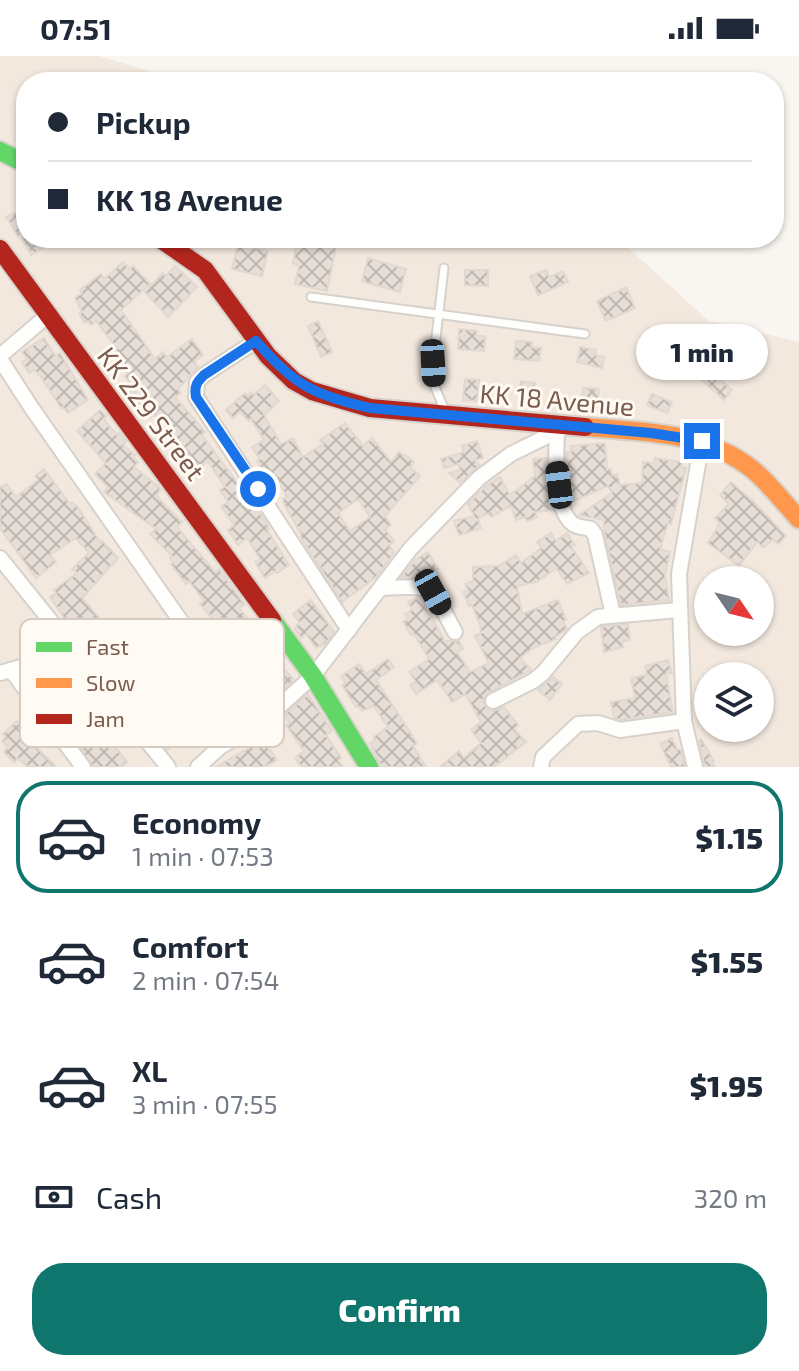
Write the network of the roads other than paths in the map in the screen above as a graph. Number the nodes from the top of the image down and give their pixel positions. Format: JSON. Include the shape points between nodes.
{"nodes":[{"id":1,"x":176,"y":248,"type":"edge"},
{"id":2,"x":0,"y":249,"type":"edge"},
{"id":3,"x":444,"y":268,"type":"dead end"},
{"id":4,"x":311,"y":297,"type":"dead end"},
{"id":5,"x":438,"y":313,"type":"junction"},
{"id":6,"x":47,"y":316,"type":"junction"},
{"id":7,"x":585,"y":334,"type":"dead end"},
{"id":8,"x":256,"y":341,"type":"junction"},
{"id":9,"x":0,"y":357,"type":"edge"},
{"id":10,"x":446,"y":415,"type":"junction"},
{"id":11,"x":562,"y":429,"type":"junction"},
{"id":12,"x":702,"y":441,"type":"junction"},
{"id":13,"x":799,"y":519,"type":"edge"},
{"id":14,"x":0,"y":558,"type":"edge"},
{"id":15,"x":381,"y":588,"type":"junction"},
{"id":16,"x":679,"y":610,"type":"junction"},
{"id":17,"x":613,"y":615,"type":"junction"},
{"id":18,"x":48,"y":619,"type":"edge"},
{"id":19,"x":179,"y":619,"type":"edge"},
{"id":20,"x":271,"y":619,"type":"edge"},
{"id":21,"x":349,"y":630,"type":"junction"},
{"id":22,"x":455,"y":632,"type":"dead end"},
{"id":23,"x":284,"y":637,"type":"edge"},
{"id":24,"x":5,"y":672,"type":"edge"},
{"id":25,"x":313,"y":676,"type":"junction"},
{"id":26,"x":20,"y":690,"type":"edge"},
{"id":27,"x":493,"y":701,"type":"dead end"},
{"id":28,"x":284,"y":702,"type":"edge"},
{"id":29,"x":684,"y":721,"type":"junction"},
{"id":30,"x":67,"y":747,"type":"edge"},
{"id":31,"x":152,"y":747,"type":"edge"},
{"id":32,"x":220,"y":747,"type":"edge"},
{"id":33,"x":83,"y":767,"type":"edge"},
{"id":34,"x":168,"y":767,"type":"edge"},
{"id":35,"x":198,"y":767,"type":"edge"},
{"id":36,"x":369,"y":767,"type":"edge"},
{"id":37,"x":541,"y":767,"type":"edge"},
{"id":38,"x":695,"y":767,"type":"edge"}],
"edges":[{"from":1,"to":8,"type":"main road","name":"KK 18 Avenue","via":[[204,269]]},
{"from":2,"to":6,"type":"main road","name":"KK 229 Street"},
{"from":3,"to":5,"type":"lane"},
{"from":4,"to":5,"type":"lane"},
{"from":5,"to":7,"type":"lane"},
{"from":5,"to":10,"type":"lane","via":[[434,385]]},
{"from":6,"to":9,"type":"street"},
{"from":6,"to":20,"type":"main road","name":"KK 229 Street"},
{"from":8,"to":10,"type":"main road","name":"KK 18 Avenue","via":[[297,383],[327,398]]},
{"from":8,"to":21,"type":"street","via":[[204,375],[197,382],[196,397]]},
{"from":9,"to":19,"type":"street"},
{"from":10,"to":11,"type":"main road","name":"KK 18 Avenue"},
{"from":11,"to":12,"type":"main road","name":"KK 18 Avenue"},
{"from":11,"to":15,"type":"street","via":[[511,454],[479,478],[411,548]]},
{"from":11,"to":17,"type":"street","via":[[556,460],[562,510],[571,522],[595,535]]},
{"from":12,"to":13,"type":"main road","name":"KK 18 Avenue","via":[[753,470]]},
{"from":12,"to":16,"type":"street","via":[[679,574]]},
{"from":14,"to":18,"type":"street"},
{"from":15,"to":21,"type":"street"},
{"from":15,"to":22,"type":"street","via":[[427,587]]},
{"from":16,"to":17,"type":"street"},
{"from":16,"to":29,"type":"street"},
{"from":17,"to":27,"type":"street","via":[[588,622],[543,673]]},
{"from":21,"to":25,"type":"street"},
{"from":23,"to":25,"type":"main road","name":"KK 229 Street"},
{"from":24,"to":26,"type":"street"},
{"from":25,"to":28,"type":"street"},
{"from":25,"to":36,"type":"main road","name":"KK 229 Street"},
{"from":29,"to":37,"type":"street","via":[[620,730],[578,724],[543,757]]},
{"from":29,"to":38,"type":"street"},
{"from":30,"to":33,"type":"street"},
{"from":31,"to":34,"type":"street"},
{"from":32,"to":35,"type":"street"}]}
